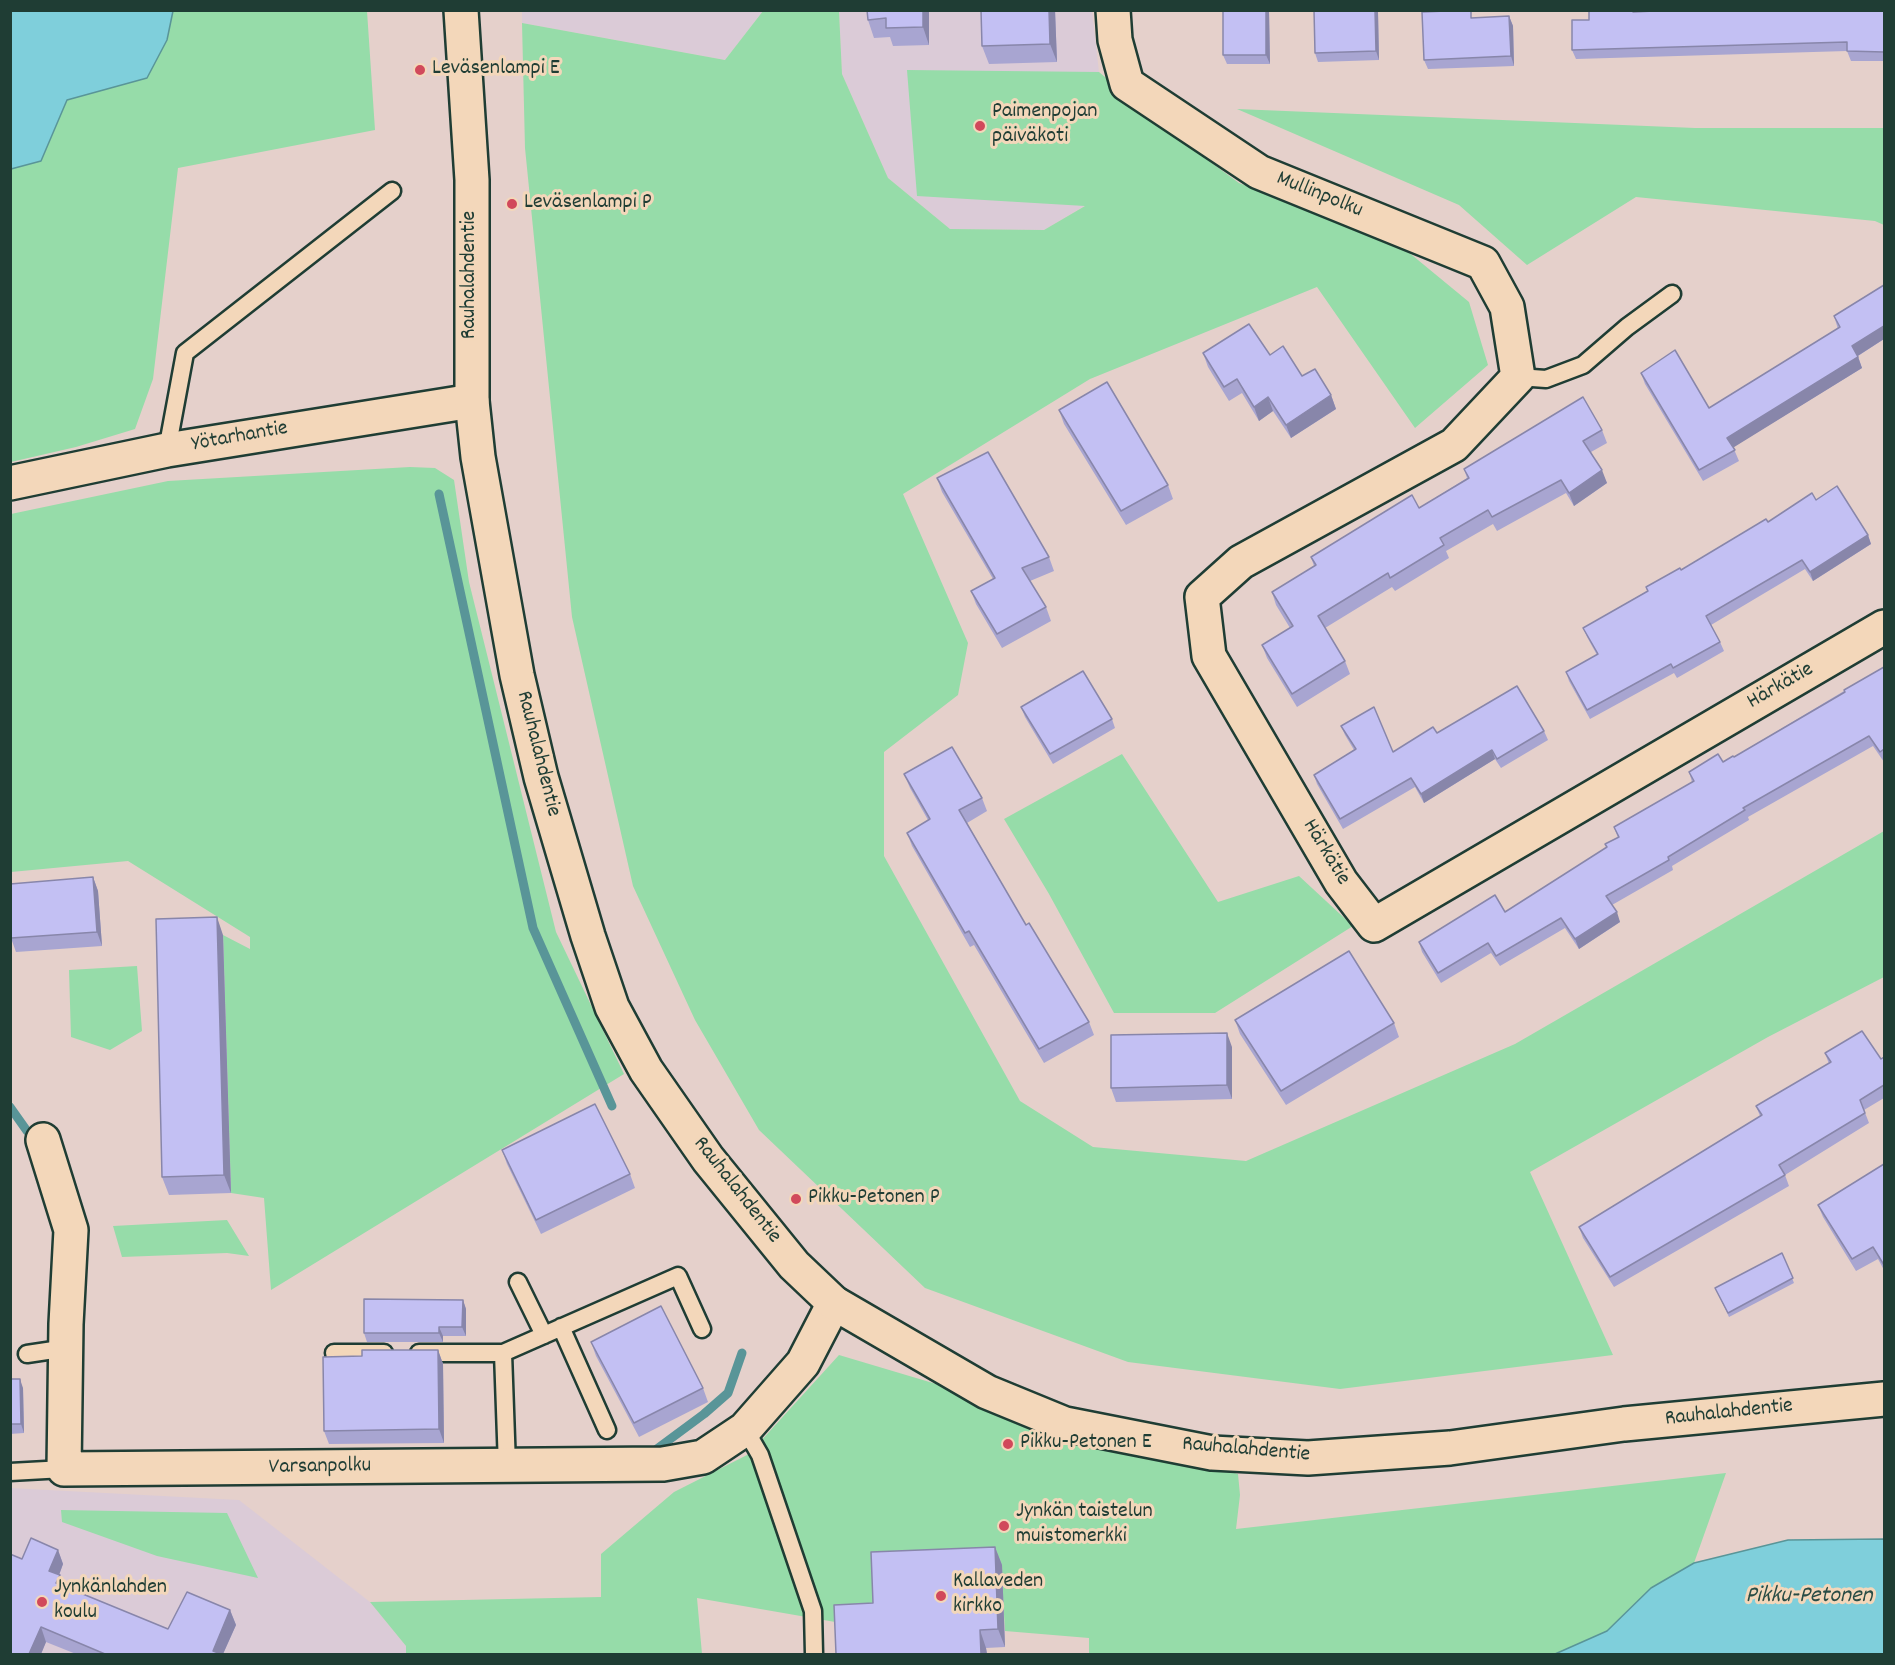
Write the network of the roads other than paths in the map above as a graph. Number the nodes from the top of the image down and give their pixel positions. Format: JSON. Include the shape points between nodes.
{"nodes":[{"id":1,"x":462,"y":10,"type":"edge"},
{"id":2,"x":1113,"y":10,"type":"edge"},
{"id":3,"x":392,"y":191,"type":"dead end"},
{"id":4,"x":1672,"y":294,"type":"dead end"},
{"id":5,"x":1518,"y":377,"type":"junction"},
{"id":6,"x":472,"y":401,"type":"junction"},
{"id":7,"x":168,"y":450,"type":"junction"},
{"id":8,"x":10,"y":483,"type":"edge"},
{"id":9,"x":1884,"y":627,"type":"edge"},
{"id":10,"x":43,"y":1140,"type":"dead end"},
{"id":11,"x":518,"y":1282,"type":"dead end"},
{"id":12,"x":834,"y":1303,"type":"junction"},
{"id":13,"x":561,"y":1328,"type":"junction"},
{"id":14,"x":702,"y":1329,"type":"dead end"},
{"id":15,"x":544,"y":1335,"type":"junction"},
{"id":16,"x":67,"y":1348,"type":"junction"},
{"id":17,"x":334,"y":1353,"type":"dead end"},
{"id":18,"x":503,"y":1353,"type":"junction"},
{"id":19,"x":27,"y":1354,"type":"dead end"},
{"id":20,"x":1884,"y":1399,"type":"edge"},
{"id":21,"x":607,"y":1430,"type":"dead end"},
{"id":22,"x":745,"y":1430,"type":"junction"},
{"id":23,"x":507,"y":1466,"type":"junction"},
{"id":24,"x":64,"y":1470,"type":"junction"},
{"id":25,"x":10,"y":1472,"type":"edge"},
{"id":26,"x":814,"y":1654,"type":"edge"}],
"edges":[{"from":1,"to":6,"type":"street","name":"Rauhalahdentie","via":[[472,180]]},
{"from":2,"to":5,"type":"street","name":"Mullinpolku","via":[[1115,40],[1127,84],[1259,172],[1484,263],[1507,307]]},
{"from":3,"to":7,"type":"lane","via":[[185,353]]},
{"from":4,"to":5,"type":"lane","via":[[1583,365],[1546,380]]},
{"from":5,"to":9,"type":"street","name":"Härkätie","via":[[1454,445],[1241,562],[1202,597],[1209,656],[1341,882],[1374,925]]},
{"from":6,"to":7,"type":"street","name":"Yötarhantie"},
{"from":6,"to":12,"type":"street","name":"Rauhalahdentie","via":[[478,457],[517,675],[541,777],[612,1007],[646,1070],[708,1159],[794,1266]]},
{"from":7,"to":8,"type":"street","name":"Yötarhantie"},
{"from":10,"to":16,"type":"street","via":[[70,1230]]},
{"from":11,"to":15,"type":"lane"},
{"from":12,"to":20,"type":"street","name":"Rauhalahdentie","via":[[987,1392],[1065,1424],[1212,1453],[1308,1458],[1450,1448],[1624,1424]]},
{"from":12,"to":22,"type":"street","name":"Varsanpolku","via":[[803,1363]]},
{"from":13,"to":14,"type":"lane","via":[[678,1276]]},
{"from":13,"to":15,"type":"lane"},
{"from":13,"to":21,"type":"lane"},
{"from":15,"to":18,"type":"lane"},
{"from":16,"to":19,"type":"lane"},
{"from":16,"to":24,"type":"street"},
{"from":17,"to":18,"type":"lane"},
{"from":18,"to":23,"type":"lane"},
{"from":22,"to":23,"type":"street","name":"Varsanpolku","via":[[703,1457],[663,1464]]},
{"from":22,"to":26,"type":"lane","via":[[760,1455],[813,1611]]},
{"from":23,"to":24,"type":"street","name":"Varsanpolku"},
{"from":24,"to":25,"type":"lane"}]}
